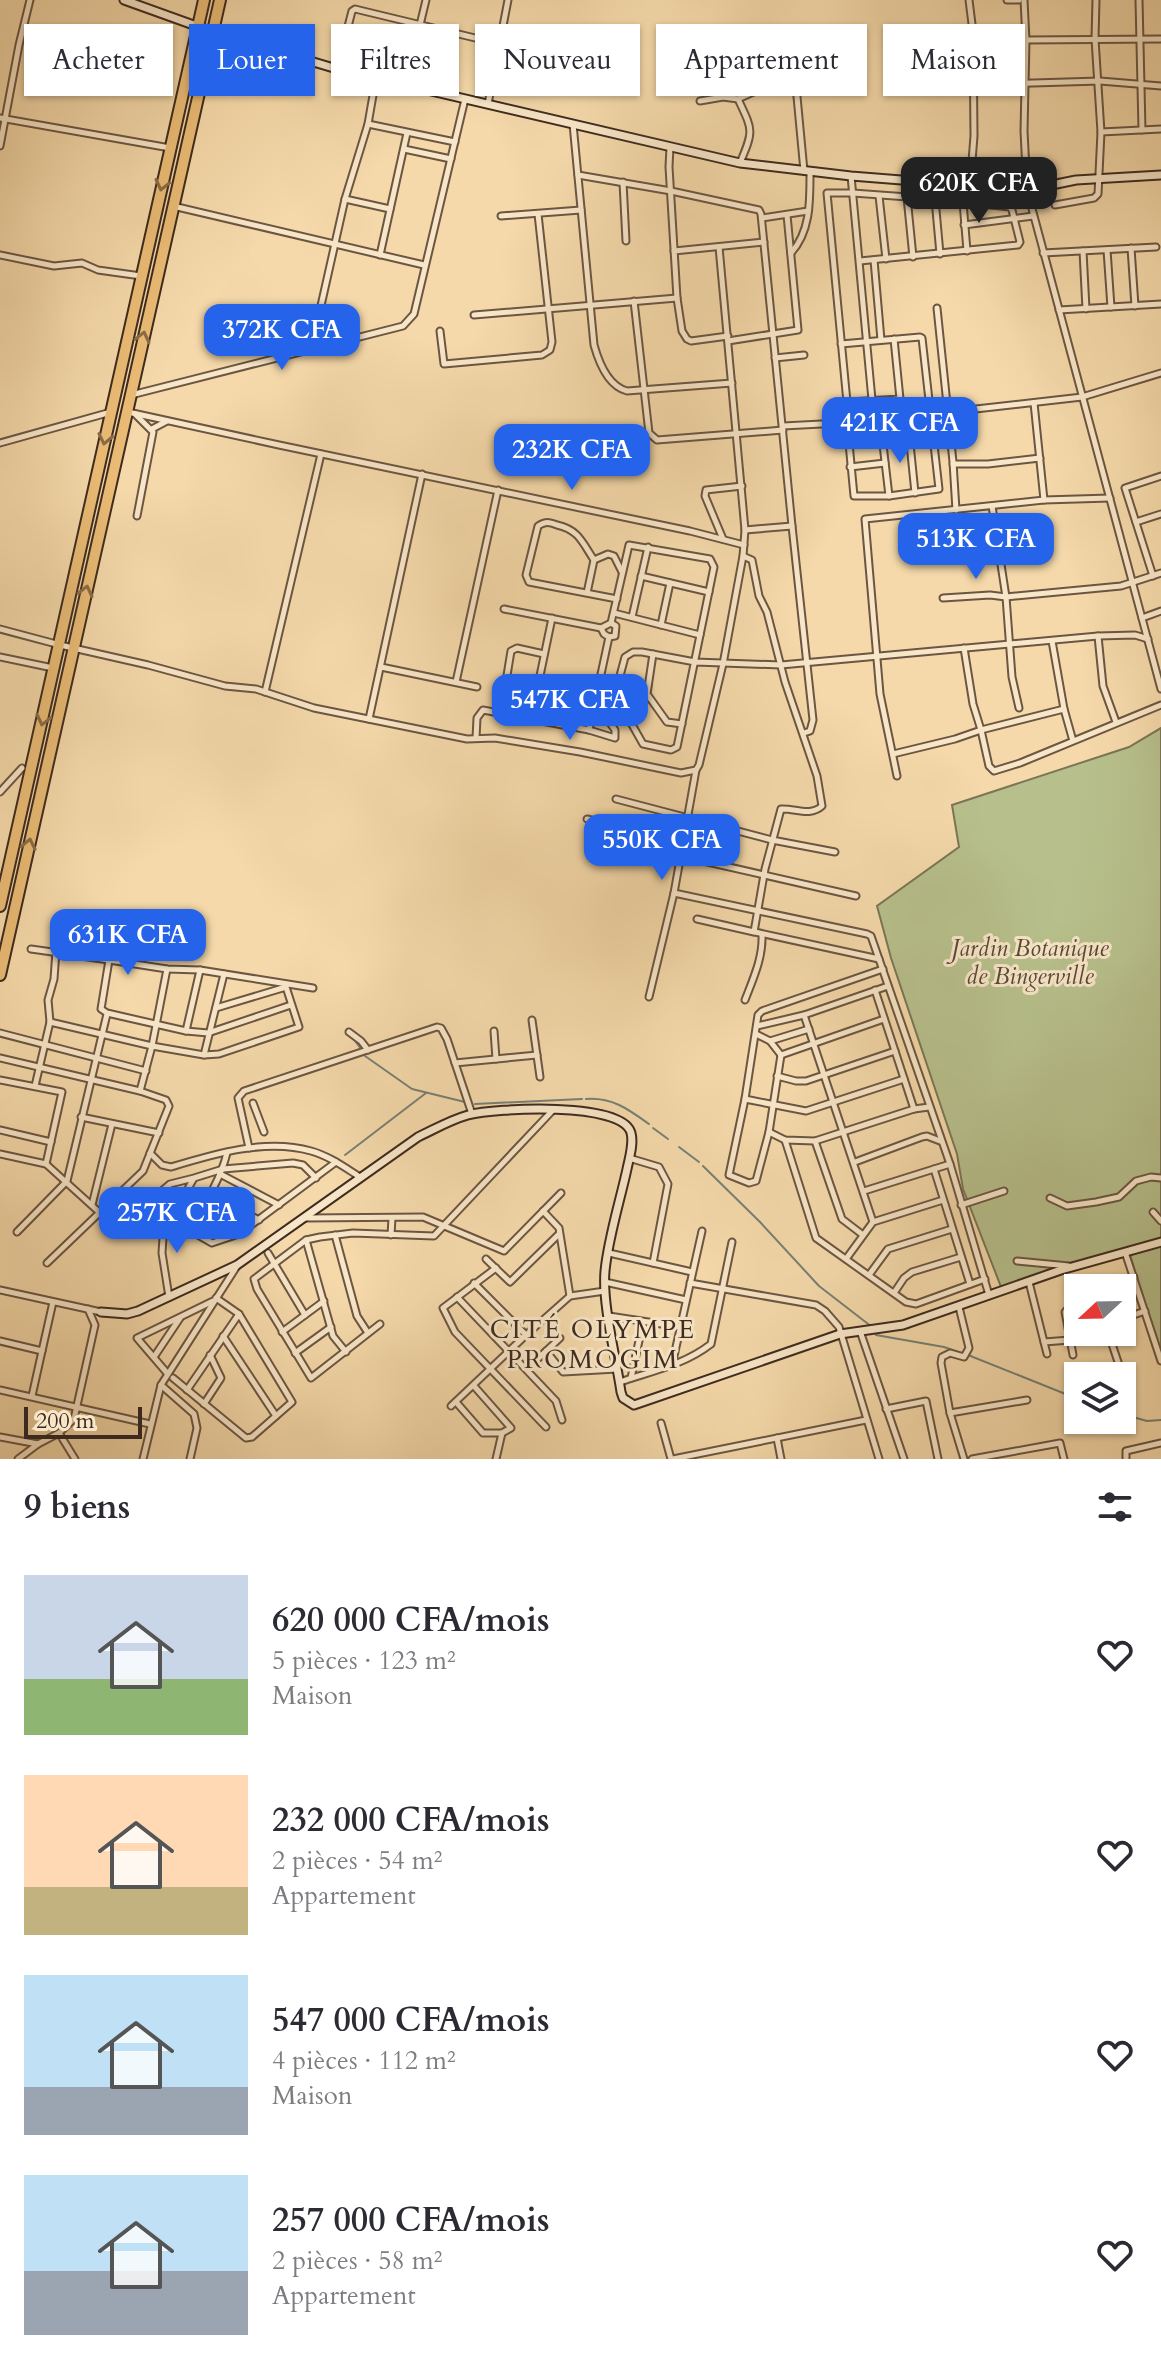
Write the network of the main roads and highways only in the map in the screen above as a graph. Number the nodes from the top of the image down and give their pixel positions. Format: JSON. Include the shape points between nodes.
{"nodes":[{"id":1,"x":204,"y":0,"type":"edge"},
{"id":2,"x":220,"y":0,"type":"edge"},
{"id":3,"x":0,"y":906,"type":"edge"},
{"id":4,"x":0,"y":975,"type":"edge"}],
"edges":[{"from":1,"to":3,"type":"highway","one_way":true},
{"from":4,"to":2,"type":"highway","one_way":true}]}
